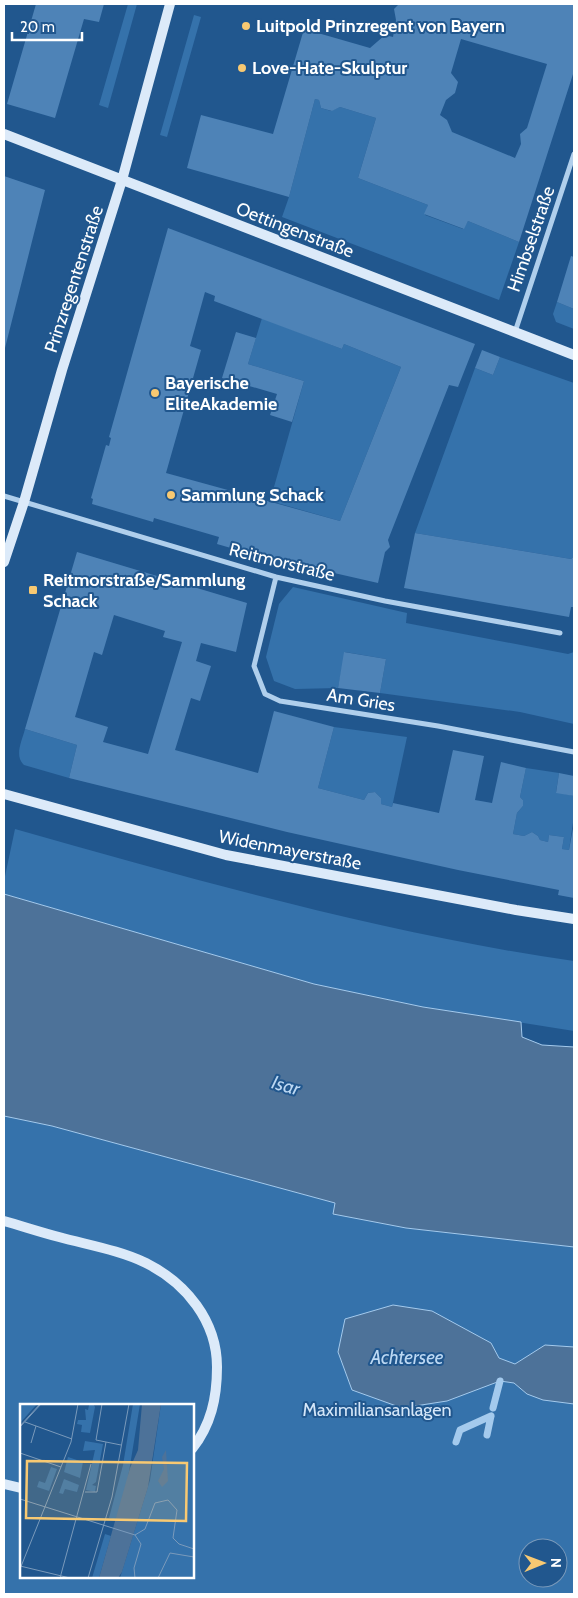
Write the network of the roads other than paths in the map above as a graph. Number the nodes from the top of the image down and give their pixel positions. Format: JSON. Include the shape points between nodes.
{"nodes":[{"id":1,"x":170,"y":4,"type":"edge"},
{"id":2,"x":4,"y":134,"type":"edge"},
{"id":3,"x":574,"y":154,"type":"edge"},
{"id":4,"x":122,"y":180,"type":"junction"},
{"id":5,"x":515,"y":332,"type":"junction"},
{"id":6,"x":574,"y":355,"type":"edge"},
{"id":7,"x":4,"y":496,"type":"edge"},
{"id":8,"x":24,"y":502,"type":"junction"},
{"id":9,"x":4,"y":562,"type":"edge"},
{"id":10,"x":276,"y":577,"type":"junction"},
{"id":11,"x":560,"y":633,"type":"dead end"},
{"id":12,"x":574,"y":752,"type":"edge"},
{"id":13,"x":4,"y":794,"type":"edge"},
{"id":14,"x":574,"y":919,"type":"edge"},
{"id":15,"x":4,"y":1221,"type":"edge"},
{"id":16,"x":194,"y":1446,"type":"edge"},
{"id":17,"x":4,"y":1484,"type":"edge"},
{"id":18,"x":20,"y":1488,"type":"edge"}],
"edges":[{"from":1,"to":4,"type":"main road","name":"Prinzregentenstraße"},
{"from":2,"to":4,"type":"main road","name":"Oettingenstraße"},
{"from":3,"to":5,"type":"street","name":"Himbselstraße"},
{"from":4,"to":5,"type":"main road","name":"Oettingenstraße"},
{"from":4,"to":8,"type":"main road","name":"Prinzregentenstraße"},
{"from":5,"to":6,"type":"main road","name":"Oettingenstraße"},
{"from":7,"to":8,"type":"street","name":"Reitmorstraße"},
{"from":8,"to":9,"type":"main road","name":"Prinzregentenstraße"},
{"from":8,"to":10,"type":"street","name":"Reitmorstraße"},
{"from":10,"to":11,"type":"street","name":"Reitmorstraße"},
{"from":10,"to":12,"type":"street","name":"Am Gries","via":[[254,666],[265,694],[280,701]]},
{"from":13,"to":14,"type":"main road","name":"Widenmayerstraße","via":[[226,856]]},
{"from":15,"to":16,"type":"main road","via":[[147,1263],[176,1281],[200,1307],[211,1331],[217,1356],[217,1384],[209,1421]]},
{"from":17,"to":18,"type":"main road"}]}
